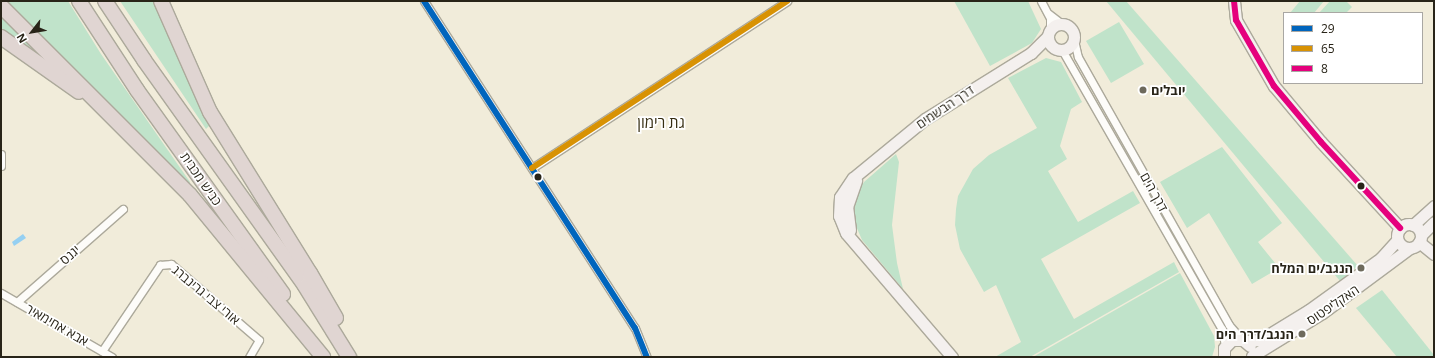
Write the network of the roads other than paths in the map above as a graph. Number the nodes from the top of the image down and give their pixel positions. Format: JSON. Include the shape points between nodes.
{"nodes":[{"id":1,"x":79,"y":1,"type":"edge"},
{"id":2,"x":105,"y":1,"type":"edge"},
{"id":3,"x":162,"y":1,"type":"edge"},
{"id":4,"x":424,"y":1,"type":"edge"},
{"id":5,"x":787,"y":1,"type":"edge"},
{"id":6,"x":1041,"y":1,"type":"edge"},
{"id":7,"x":1234,"y":1,"type":"edge"},
{"id":8,"x":1,"y":6,"type":"edge"},
{"id":9,"x":1048,"y":14,"type":"junction"},
{"id":10,"x":1062,"y":24,"type":"junction"},
{"id":11,"x":1049,"y":33,"type":"junction"},
{"id":12,"x":1,"y":37,"type":"edge"},
{"id":13,"x":1074,"y":40,"type":"junction"},
{"id":14,"x":1058,"y":49,"type":"junction"},
{"id":15,"x":1031,"y":53,"type":"junction"},
{"id":16,"x":132,"y":136,"type":"junction"},
{"id":17,"x":1,"y":154,"type":"edge"},
{"id":18,"x":1,"y":166,"type":"edge"},
{"id":19,"x":532,"y":168,"type":"junction"},
{"id":20,"x":1434,"y":206,"type":"edge"},
{"id":21,"x":122,"y":209,"type":"dead end"},
{"id":22,"x":1434,"y":222,"type":"edge"},
{"id":23,"x":1413,"y":225,"type":"junction"},
{"id":24,"x":1400,"y":228,"type":"junction"},
{"id":25,"x":1397,"y":240,"type":"junction"},
{"id":26,"x":1417,"y":242,"type":"junction"},
{"id":27,"x":1434,"y":254,"type":"edge"},
{"id":28,"x":1,"y":293,"type":"edge"},
{"id":29,"x":17,"y":302,"type":"junction"},
{"id":30,"x":1243,"y":340,"type":"junction"},
{"id":31,"x":102,"y":351,"type":"junction"},
{"id":32,"x":1224,"y":351,"type":"edge"},
{"id":33,"x":1252,"y":356,"type":"edge"},
{"id":34,"x":112,"y":357,"type":"edge"},
{"id":35,"x":249,"y":357,"type":"edge"},
{"id":36,"x":323,"y":357,"type":"edge"},
{"id":37,"x":349,"y":357,"type":"edge"},
{"id":38,"x":353,"y":357,"type":"edge"},
{"id":39,"x":647,"y":357,"type":"edge"},
{"id":40,"x":952,"y":357,"type":"edge"}],
"edges":[{"from":1,"to":36,"type":"highway","name":"כביש מכבית","via":[[137,90],[280,290]]},
{"from":2,"to":37,"type":"highway","name":"כביש מכבית","via":[[305,286]]},
{"from":3,"to":38,"type":"highway","via":[[210,112],[326,300]]},
{"from":4,"to":19,"type":"street"},
{"from":5,"to":19,"type":"street"},
{"from":6,"to":9,"type":"street"},
{"from":7,"to":24,"type":"street","via":[[1236,20],[1274,86],[1321,142]]},
{"from":8,"to":16,"type":"highway"},
{"from":9,"to":10,"type":"street"},
{"from":9,"to":11,"type":"street"},
{"from":10,"to":11,"type":"street"},
{"from":10,"to":13,"type":"street","via":[[1072,30]]},
{"from":11,"to":14,"type":"street"},
{"from":11,"to":15,"type":"street","name":"דרך הבשמים"},
{"from":12,"to":16,"type":"highway","via":[[72,87]]},
{"from":13,"to":14,"type":"street","via":[[1070,47]]},
{"from":13,"to":30,"type":"street","name":"דרך הים","via":[[1082,64],[1229,325]]},
{"from":14,"to":15,"type":"street","name":"דרך הבשמים"},
{"from":14,"to":32,"type":"street","name":"דרך הים","via":[[1222,329]]},
{"from":15,"to":40,"type":"street","name":"דרך הבשמים","via":[[935,112],[865,168],[852,188],[847,215],[850,232],[864,254]]},
{"from":16,"to":36,"type":"highway","via":[[218,228]]},
{"from":17,"to":18,"type":"street"},
{"from":19,"to":39,"type":"street","via":[[635,328]]},
{"from":20,"to":23,"type":"street"},
{"from":21,"to":29,"type":"street","name":"יגנס"},
{"from":22,"to":26,"type":"street","name":"האקליפטוס"},
{"from":23,"to":24,"type":"street","via":[[1407,224]]},
{"from":23,"to":26,"type":"street"},
{"from":24,"to":25,"type":"street"},
{"from":25,"to":26,"type":"street","via":[[1402,246]]},
{"from":25,"to":30,"type":"street","name":"האקליפטוס","via":[[1381,258],[1309,310],[1260,340]]},
{"from":26,"to":27,"type":"street"},
{"from":26,"to":33,"type":"street","name":"האקליפטוס","via":[[1322,313]]},
{"from":28,"to":29,"type":"street","name":"אבא אחימאיר"},
{"from":29,"to":31,"type":"street","name":"אבא אחימאיר"},
{"from":30,"to":32,"type":"street","name":"האקליפטוס","via":[[1232,340]]},
{"from":30,"to":33,"type":"street","via":[[1250,346]]},
{"from":31,"to":34,"type":"street","name":"אבא אחימאיר"},
{"from":31,"to":35,"type":"street","name":"אורי צבי גרינברג","via":[[160,265],[171,264],[259,340]]}]}
